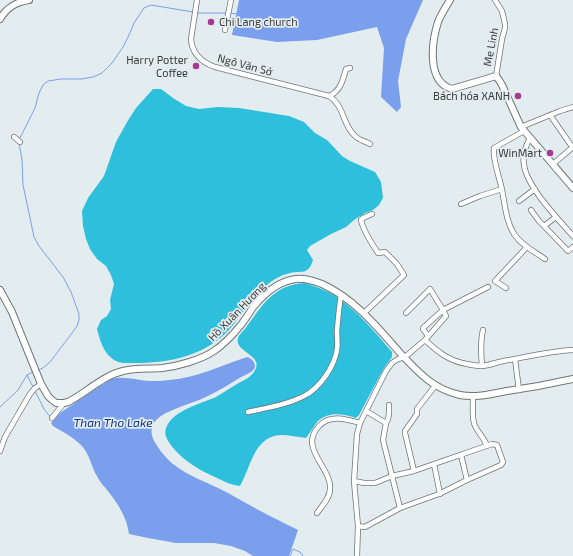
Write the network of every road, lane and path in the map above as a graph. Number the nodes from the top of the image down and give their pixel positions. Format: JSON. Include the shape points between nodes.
{"nodes":[{"id":1,"x":29,"y":0,"type":"edge"},
{"id":2,"x":198,"y":0,"type":"edge"},
{"id":3,"x":231,"y":0,"type":"edge"},
{"id":4,"x":450,"y":0,"type":"edge"},
{"id":5,"x":495,"y":0,"type":"edge"},
{"id":6,"x":0,"y":19,"type":"edge"},
{"id":7,"x":225,"y":30,"type":"dead end"},
{"id":8,"x":350,"y":68,"type":"dead end"},
{"id":9,"x":496,"y":76,"type":"junction"},
{"id":10,"x":329,"y":96,"type":"junction"},
{"id":11,"x":573,"y":107,"type":"edge"},
{"id":12,"x":550,"y":115,"type":"junction"},
{"id":13,"x":522,"y":129,"type":"junction"},
{"id":14,"x":14,"y":137,"type":"dead end"},
{"id":15,"x":530,"y":138,"type":"junction"},
{"id":16,"x":20,"y":142,"type":"dead end"},
{"id":17,"x":370,"y":144,"type":"dead end"},
{"id":18,"x":573,"y":147,"type":"edge"},
{"id":19,"x":553,"y":164,"type":"junction"},
{"id":20,"x":573,"y":188,"type":"edge"},
{"id":21,"x":502,"y":189,"type":"junction"},
{"id":22,"x":535,"y":189,"type":"junction"},
{"id":23,"x":519,"y":201,"type":"dead end"},
{"id":24,"x":461,"y":204,"type":"dead end"},
{"id":25,"x":531,"y":210,"type":"dead end"},
{"id":26,"x":372,"y":214,"type":"dead end"},
{"id":27,"x":556,"y":217,"type":"junction"},
{"id":28,"x":544,"y":226,"type":"junction"},
{"id":29,"x":573,"y":236,"type":"edge"},
{"id":30,"x":527,"y":247,"type":"junction"},
{"id":31,"x":573,"y":247,"type":"edge"},
{"id":32,"x":545,"y":259,"type":"dead end"},
{"id":33,"x":488,"y":286,"type":"dead end"},
{"id":34,"x":506,"y":288,"type":"dead end"},
{"id":35,"x":0,"y":290,"type":"edge"},
{"id":36,"x":341,"y":295,"type":"junction"},
{"id":37,"x":443,"y":310,"type":"junction"},
{"id":38,"x":364,"y":313,"type":"junction"},
{"id":39,"x":406,"y":313,"type":"dead end"},
{"id":40,"x":483,"y":330,"type":"dead end"},
{"id":41,"x":427,"y":338,"type":"junction"},
{"id":42,"x":573,"y":350,"type":"edge"},
{"id":43,"x":405,"y":358,"type":"junction"},
{"id":44,"x":515,"y":359,"type":"junction"},
{"id":45,"x":482,"y":366,"type":"junction"},
{"id":46,"x":573,"y":379,"type":"edge"},
{"id":47,"x":40,"y":382,"type":"junction"},
{"id":48,"x":435,"y":386,"type":"junction"},
{"id":49,"x":520,"y":390,"type":"junction"},
{"id":50,"x":473,"y":397,"type":"junction"},
{"id":51,"x":64,"y":403,"type":"junction"},
{"id":52,"x":389,"y":405,"type":"dead end"},
{"id":53,"x":366,"y":411,"type":"junction"},
{"id":54,"x":248,"y":412,"type":"dead end"},
{"id":55,"x":52,"y":418,"type":"dead end"},
{"id":56,"x":360,"y":423,"type":"junction"},
{"id":57,"x":386,"y":423,"type":"junction"},
{"id":58,"x":487,"y":446,"type":"junction"},
{"id":59,"x":0,"y":451,"type":"edge"},
{"id":60,"x":461,"y":455,"type":"junction"},
{"id":61,"x":434,"y":464,"type":"junction"},
{"id":62,"x":414,"y":471,"type":"junction"},
{"id":63,"x":392,"y":476,"type":"junction"},
{"id":64,"x":467,"y":480,"type":"junction"},
{"id":65,"x":354,"y":481,"type":"junction"},
{"id":66,"x":440,"y":494,"type":"junction"},
{"id":67,"x":400,"y":508,"type":"junction"},
{"id":68,"x":317,"y":513,"type":"dead end"},
{"id":69,"x":358,"y":526,"type":"junction"},
{"id":70,"x":357,"y":556,"type":"edge"}],
"edges":[{"from":1,"to":6,"type":"main road","via":[[14,4]]},
{"from":2,"to":10,"type":"street","name":"Ngô Văn Sở","via":[[191,43],[196,55],[208,65]]},
{"from":3,"to":7,"type":"street"},
{"from":4,"to":9,"type":"main road","name":"Me Linh","via":[[440,19],[433,43],[433,64],[438,79],[445,87],[452,89]]},
{"from":5,"to":9,"type":"street","name":"Me Linh","via":[[502,11],[505,24]]},
{"from":8,"to":10,"type":"street","via":[[346,69],[336,92]]},
{"from":9,"to":13,"type":"main road","name":"Me Linh"},
{"from":10,"to":17,"type":"street","via":[[339,105],[354,135]]},
{"from":11,"to":12,"type":"street"},
{"from":12,"to":13,"type":"street"},
{"from":12,"to":18,"type":"street"},
{"from":13,"to":15,"type":"main road","name":"Me Linh"},
{"from":13,"to":21,"type":"street","via":[[494,148]]},
{"from":14,"to":16,"type":"street"},
{"from":15,"to":19,"type":"main road","name":"Me Linh"},
{"from":15,"to":22,"type":"street","via":[[524,151],[524,163]]},
{"from":18,"to":19,"type":"street"},
{"from":19,"to":20,"type":"main road","name":"Me Linh"},
{"from":21,"to":24,"type":"street"},
{"from":21,"to":30,"type":"street","via":[[513,233]]},
{"from":22,"to":23,"type":"street"},
{"from":22,"to":27,"type":"street"},
{"from":25,"to":28,"type":"street"},
{"from":26,"to":38,"type":"street","via":[[361,220],[372,244],[378,253],[385,252],[398,264],[404,275]]},
{"from":27,"to":28,"type":"street"},
{"from":27,"to":29,"type":"street"},
{"from":28,"to":31,"type":"street","via":[[568,251]]},
{"from":30,"to":32,"type":"street"},
{"from":30,"to":34,"type":"street","via":[[495,281]]},
{"from":33,"to":37,"type":"street"},
{"from":35,"to":47,"type":"main road","via":[[12,312]]},
{"from":36,"to":38,"type":"main road","name":"Hồ Xuân Hương"},
{"from":36,"to":51,"type":"main road","name":"Hồ Xuân Hương","via":[[327,286],[307,279],[288,280],[267,294],[223,344],[210,354],[164,368],[114,374]]},
{"from":36,"to":54,"type":"street","via":[[337,350],[333,364],[324,378],[305,396]]},
{"from":37,"to":39,"type":"street","via":[[430,289]]},
{"from":37,"to":41,"type":"street","via":[[446,316]]},
{"from":37,"to":41,"type":"street","via":[[423,328]]},
{"from":38,"to":43,"type":"main road","name":"Hồ Xuân Hương"},
{"from":40,"to":45,"type":"street","via":[[480,347]]},
{"from":41,"to":43,"type":"street"},
{"from":41,"to":45,"type":"street","via":[[439,352],[454,361]]},
{"from":42,"to":44,"type":"street"},
{"from":43,"to":48,"type":"main road","name":"Hồ Xuân Hương"},
{"from":43,"to":53,"type":"street","via":[[392,363],[386,371]]},
{"from":44,"to":45,"type":"street"},
{"from":44,"to":49,"type":"street"},
{"from":46,"to":49,"type":"main road","name":"Hồ Xuân Hương"},
{"from":47,"to":51,"type":"main road","via":[[51,400]]},
{"from":47,"to":59,"type":"street","via":[[5,437]]},
{"from":48,"to":50,"type":"main road","name":"Hồ Xuân Hương","via":[[458,395]]},
{"from":48,"to":62,"type":"street","via":[[417,409],[417,414],[405,431]]},
{"from":49,"to":50,"type":"main road","name":"Hồ Xuân Hương"},
{"from":50,"to":58,"type":"street","via":[[474,422]]},
{"from":51,"to":55,"type":"street"},
{"from":52,"to":57,"type":"street"},
{"from":53,"to":56,"type":"street"},
{"from":53,"to":57,"type":"street"},
{"from":56,"to":65,"type":"street"},
{"from":56,"to":68,"type":"street","via":[[334,418],[320,425],[312,438],[312,446],[330,489],[328,497]]},
{"from":57,"to":63,"type":"street","via":[[383,440]]},
{"from":58,"to":60,"type":"street"},
{"from":58,"to":64,"type":"street","via":[[497,445],[502,459],[501,465]]},
{"from":60,"to":61,"type":"street"},
{"from":60,"to":64,"type":"street"},
{"from":61,"to":62,"type":"street"},
{"from":61,"to":66,"type":"street"},
{"from":62,"to":63,"type":"street"},
{"from":63,"to":65,"type":"street","via":[[375,483]]},
{"from":63,"to":67,"type":"street"},
{"from":64,"to":66,"type":"street"},
{"from":65,"to":69,"type":"street"},
{"from":66,"to":67,"type":"street"},
{"from":67,"to":69,"type":"street","via":[[365,527]]},
{"from":69,"to":70,"type":"street"}]}
